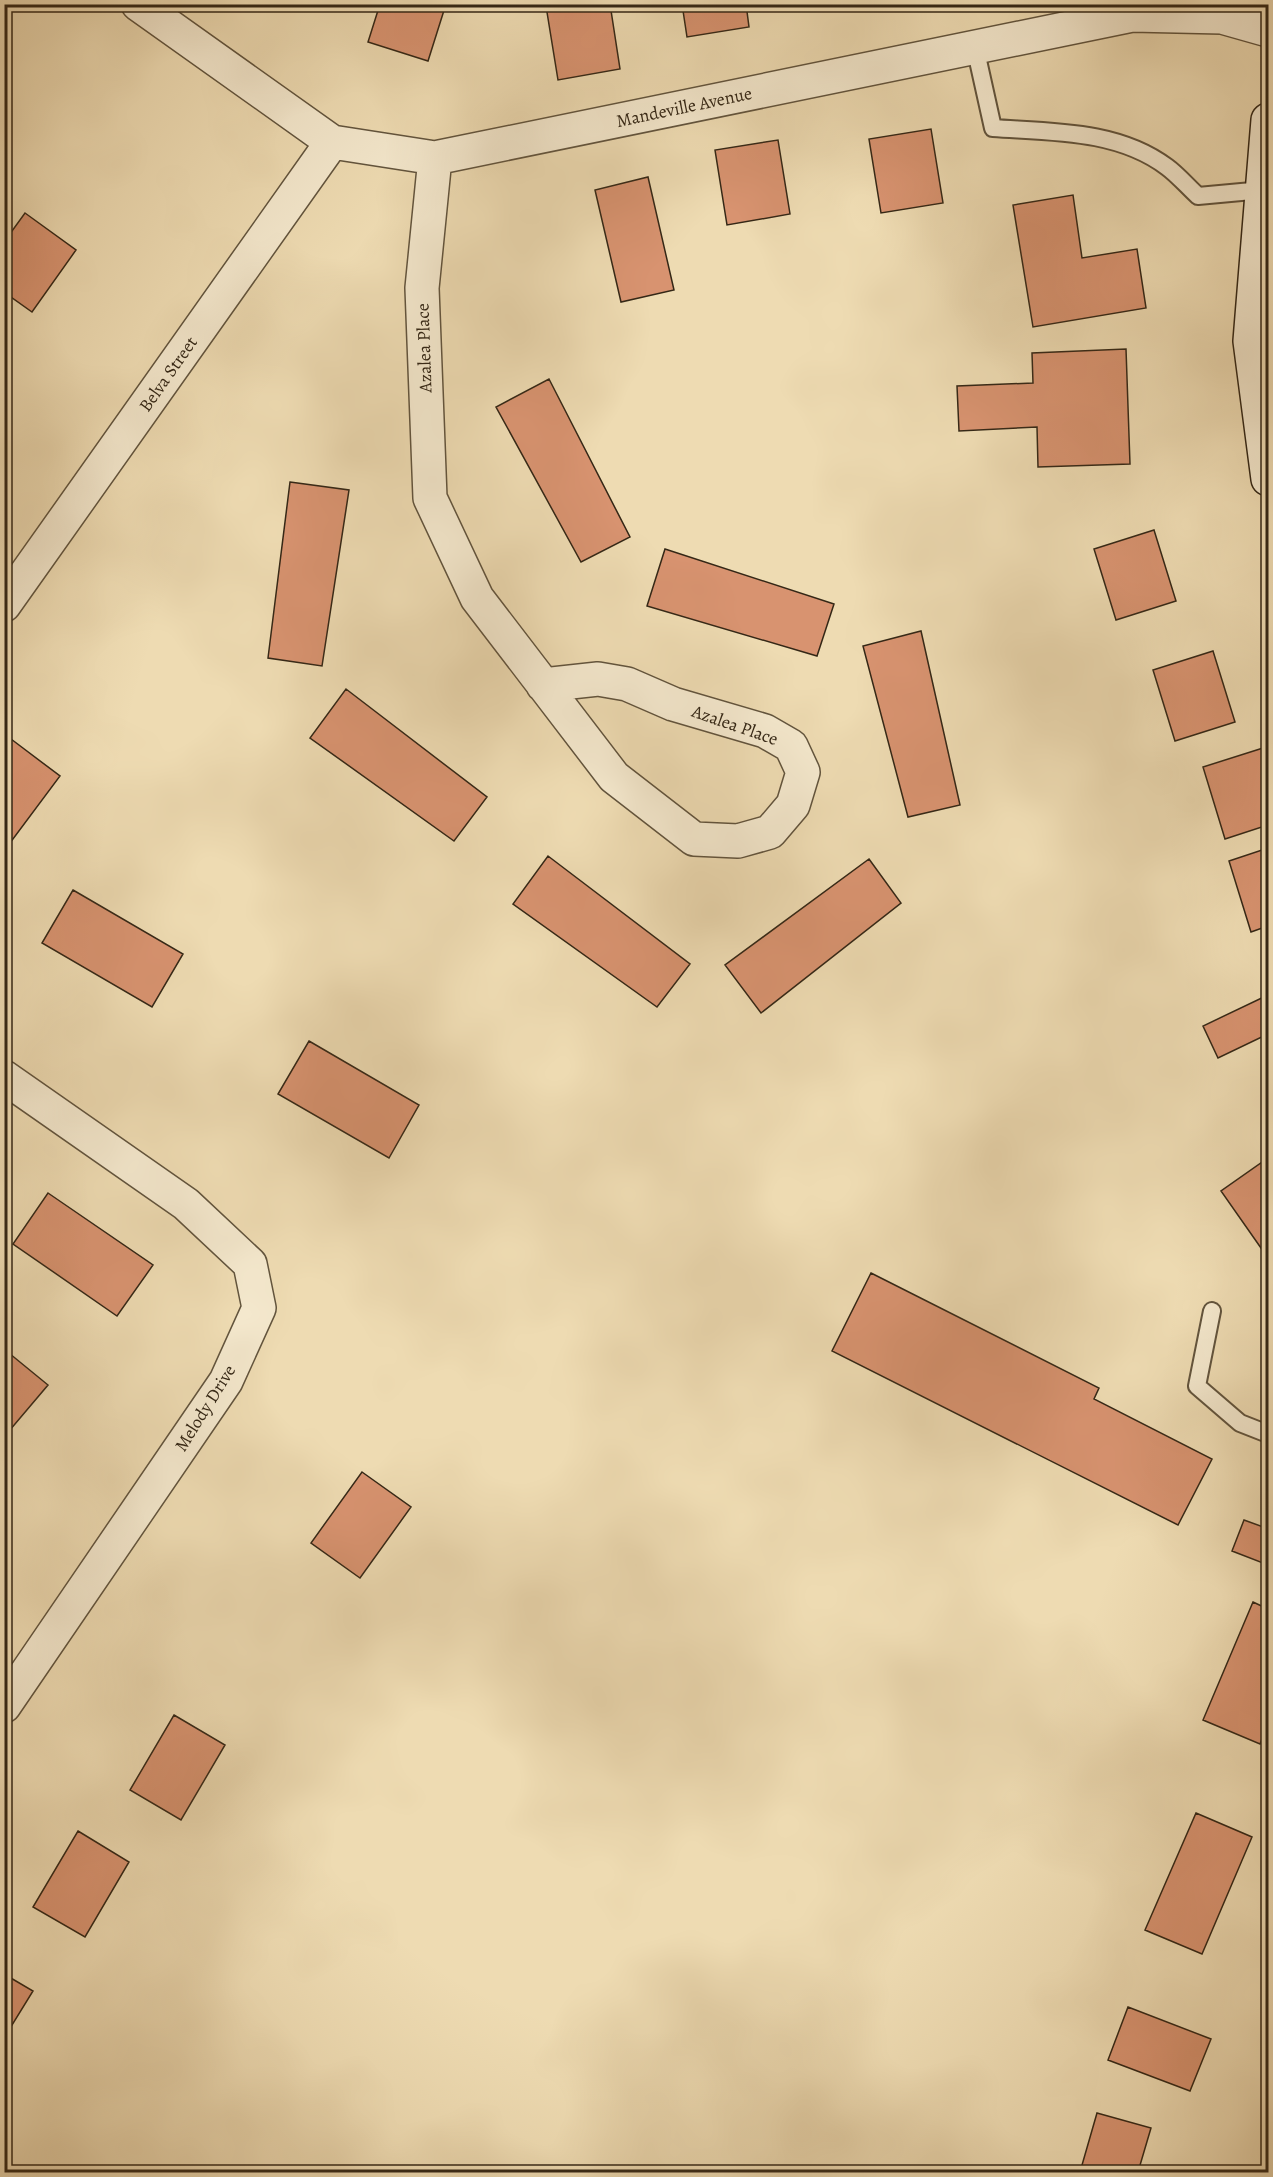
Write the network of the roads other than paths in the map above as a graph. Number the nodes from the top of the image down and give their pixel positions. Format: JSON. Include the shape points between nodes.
{"nodes":[{"id":1,"x":138,"y":4,"type":"edge"},
{"id":2,"x":1076,"y":15,"type":"edge"},
{"id":3,"x":1269,"y":30,"type":"edge"},
{"id":4,"x":975,"y":47,"type":"junction"},
{"id":5,"x":1269,"y":120,"type":"edge"},
{"id":6,"x":332,"y":142,"type":"junction"},
{"id":7,"x":435,"y":158,"type":"junction"},
{"id":8,"x":1264,"y":202,"type":"edge"},
{"id":9,"x":1269,"y":479,"type":"edge"},
{"id":10,"x":4,"y":605,"type":"edge"},
{"id":11,"x":543,"y":686,"type":"junction"},
{"id":12,"x":4,"y":1077,"type":"edge"},
{"id":13,"x":1212,"y":1311,"type":"dead end"},
{"id":14,"x":1269,"y":1434,"type":"edge"},
{"id":15,"x":4,"y":1706,"type":"edge"}],
"edges":[{"from":1,"to":6,"type":"street","name":"Mandeville Avenue"},
{"from":2,"to":3,"type":"street","name":"Mandeville Avenue","via":[[1222,17]]},
{"from":2,"to":4,"type":"street","name":"Mandeville Avenue"},
{"from":4,"to":7,"type":"street","name":"Mandeville Avenue"},
{"from":4,"to":8,"type":"lane","via":[[993,128],[1101,138],[1133,148],[1167,167],[1198,196]]},
{"from":5,"to":8,"type":"street"},
{"from":6,"to":7,"type":"street","name":"Mandeville Avenue"},
{"from":6,"to":10,"type":"street","name":"Belva Street"},
{"from":7,"to":11,"type":"street","name":"Azalea Place","via":[[422,288],[430,498],[477,598]]},
{"from":8,"to":9,"type":"street","via":[[1250,341]]},
{"from":11,"to":11,"type":"street","name":"Azalea Place","via":[[614,777],[694,839],[738,841],[770,832],[793,805],[803,772],[791,746],[765,731],[673,704],[627,684],[598,679]]},
{"from":12,"to":15,"type":"street","name":"Melody Drive","via":[[186,1204],[250,1264],[259,1308],[226,1381]]},
{"from":13,"to":14,"type":"lane","via":[[1197,1386],[1240,1423]]}]}
